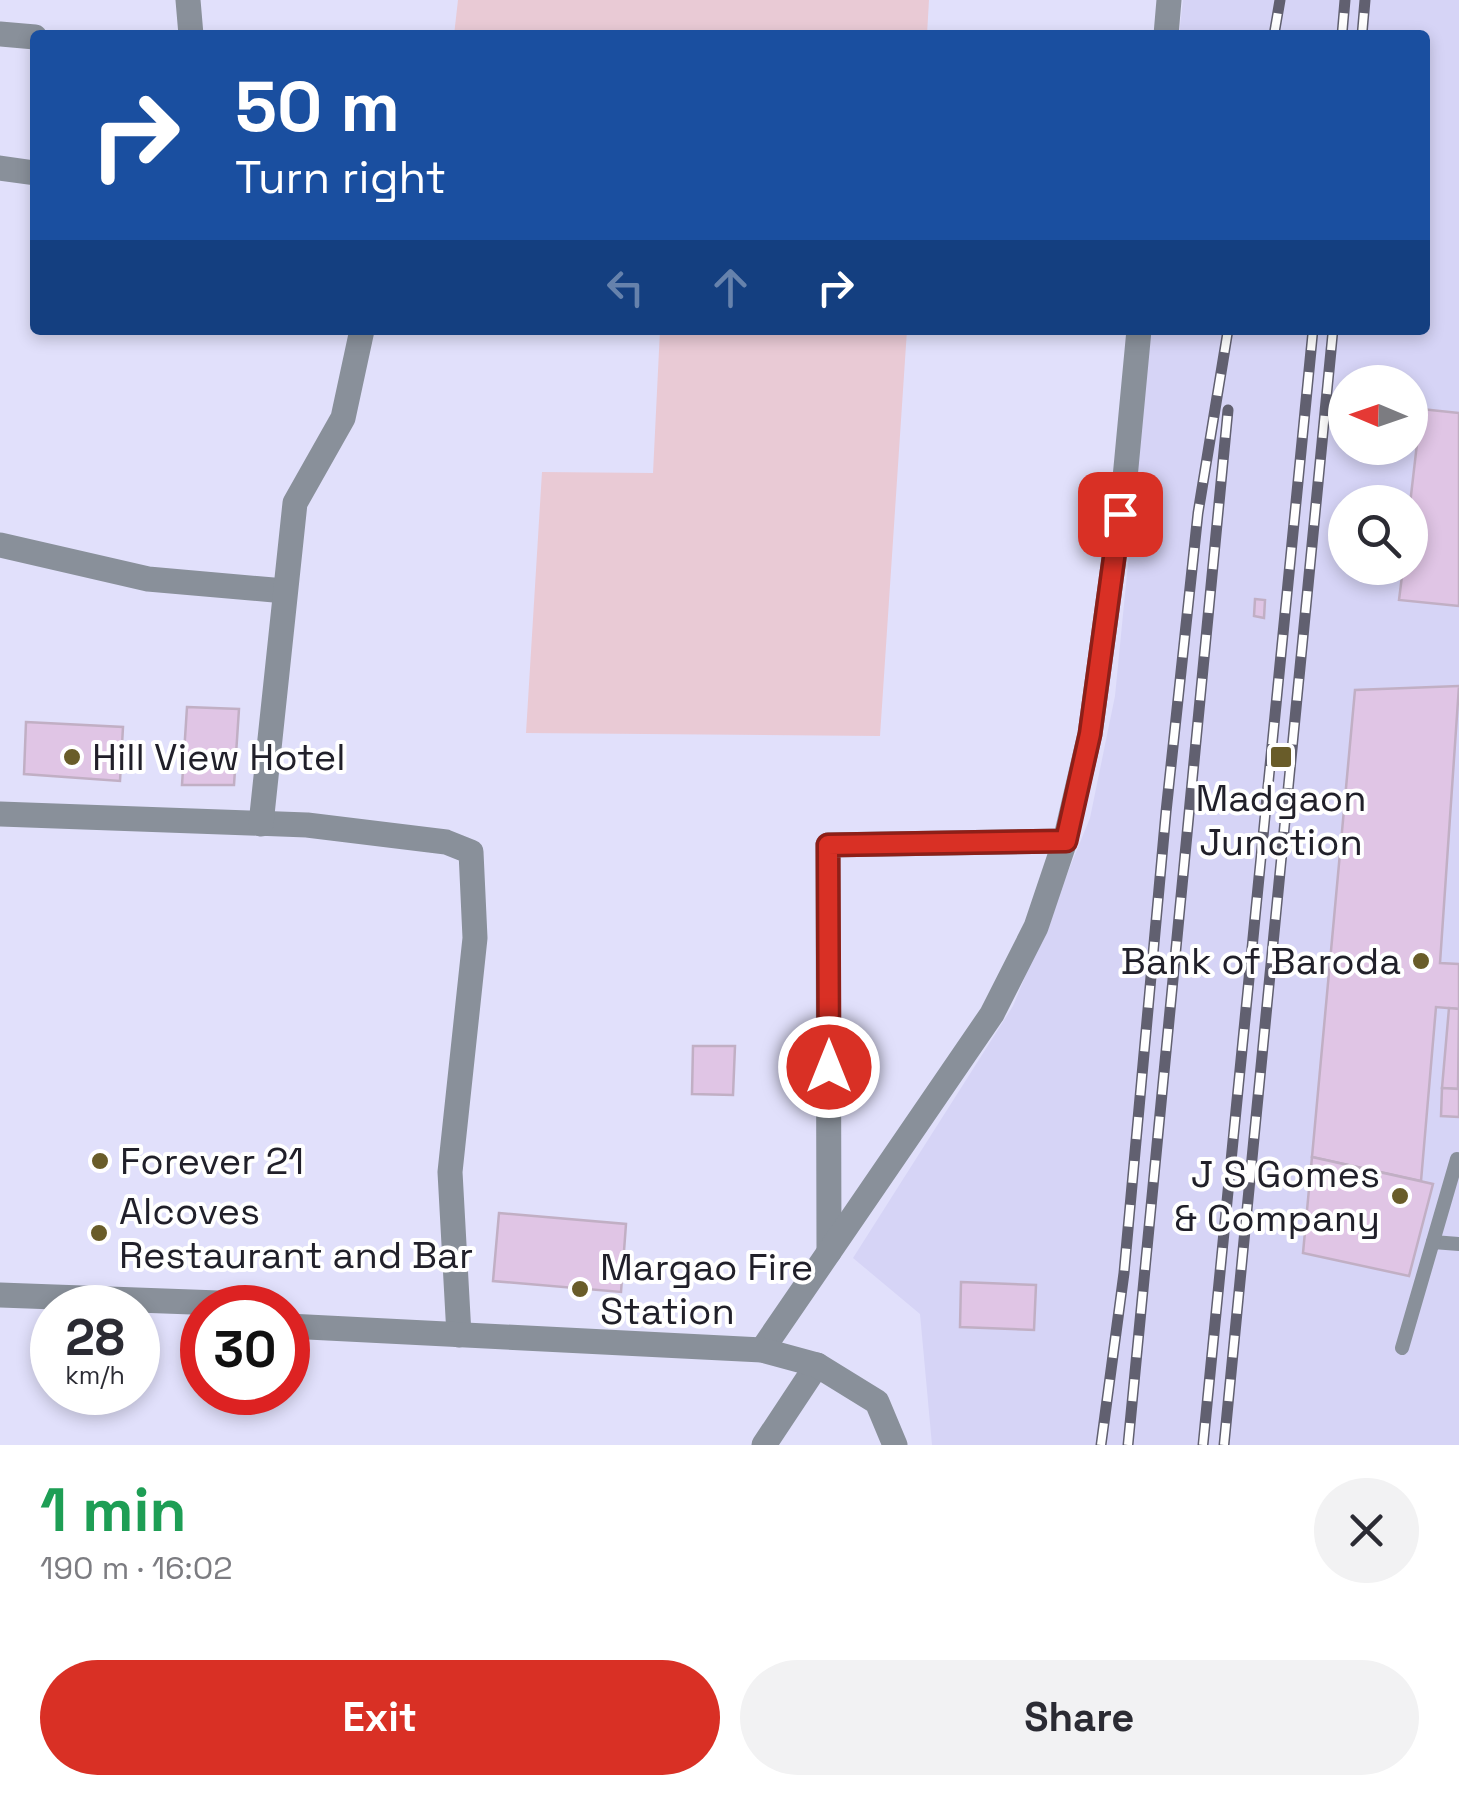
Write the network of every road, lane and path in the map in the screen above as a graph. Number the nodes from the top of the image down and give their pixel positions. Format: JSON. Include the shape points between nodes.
{"nodes":[{"id":1,"x":188,"y":0,"type":"edge"},
{"id":2,"x":1169,"y":0,"type":"edge"},
{"id":3,"x":191,"y":30,"type":"edge"},
{"id":4,"x":1166,"y":30,"type":"edge"},
{"id":5,"x":0,"y":34,"type":"edge"},
{"id":6,"x":30,"y":37,"type":"edge"},
{"id":7,"x":0,"y":168,"type":"edge"},
{"id":8,"x":30,"y":172,"type":"edge"},
{"id":9,"x":361,"y":335,"type":"edge"},
{"id":10,"x":1139,"y":335,"type":"edge"},
{"id":11,"x":0,"y":544,"type":"edge"},
{"id":12,"x":285,"y":592,"type":"junction"},
{"id":13,"x":0,"y":814,"type":"edge"},
{"id":14,"x":261,"y":824,"type":"junction"},
{"id":15,"x":1066,"y":841,"type":"junction"},
{"id":16,"x":1457,"y":1159,"type":"edge"},
{"id":17,"x":1433,"y":1242,"type":"junction"},
{"id":18,"x":1459,"y":1244,"type":"edge"},
{"id":19,"x":830,"y":1252,"type":"junction"},
{"id":20,"x":0,"y":1295,"type":"edge"},
{"id":21,"x":180,"y":1301,"type":"edge"},
{"id":22,"x":310,"y":1327,"type":"edge"},
{"id":23,"x":458,"y":1335,"type":"junction"},
{"id":24,"x":1402,"y":1348,"type":"dead end"},
{"id":25,"x":762,"y":1350,"type":"junction"},
{"id":26,"x":817,"y":1364,"type":"junction"},
{"id":27,"x":764,"y":1445,"type":"edge"},
{"id":28,"x":895,"y":1445,"type":"edge"}],
"edges":[{"from":1,"to":3,"type":"street"},
{"from":2,"to":4,"type":"street"},
{"from":5,"to":6,"type":"street"},
{"from":7,"to":8,"type":"street"},
{"from":9,"to":12,"type":"street","via":[[343,418],[295,503]]},
{"from":10,"to":15,"type":"street","via":[[1090,734]]},
{"from":11,"to":12,"type":"street","via":[[148,580]]},
{"from":12,"to":14,"type":"street"},
{"from":13,"to":14,"type":"street"},
{"from":14,"to":23,"type":"street","via":[[446,842],[471,852],[475,938],[450,1172]]},
{"from":15,"to":19,"type":"street","via":[[1036,927],[992,1014]]},
{"from":15,"to":19,"type":"street","via":[[828,845]]},
{"from":16,"to":17,"type":"lane"},
{"from":17,"to":18,"type":"lane"},
{"from":17,"to":24,"type":"lane"},
{"from":19,"to":25,"type":"street"},
{"from":20,"to":21,"type":"street"},
{"from":22,"to":23,"type":"street"},
{"from":23,"to":25,"type":"street"},
{"from":25,"to":26,"type":"street"},
{"from":26,"to":27,"type":"street"},
{"from":26,"to":28,"type":"street","via":[[877,1402]]}]}
